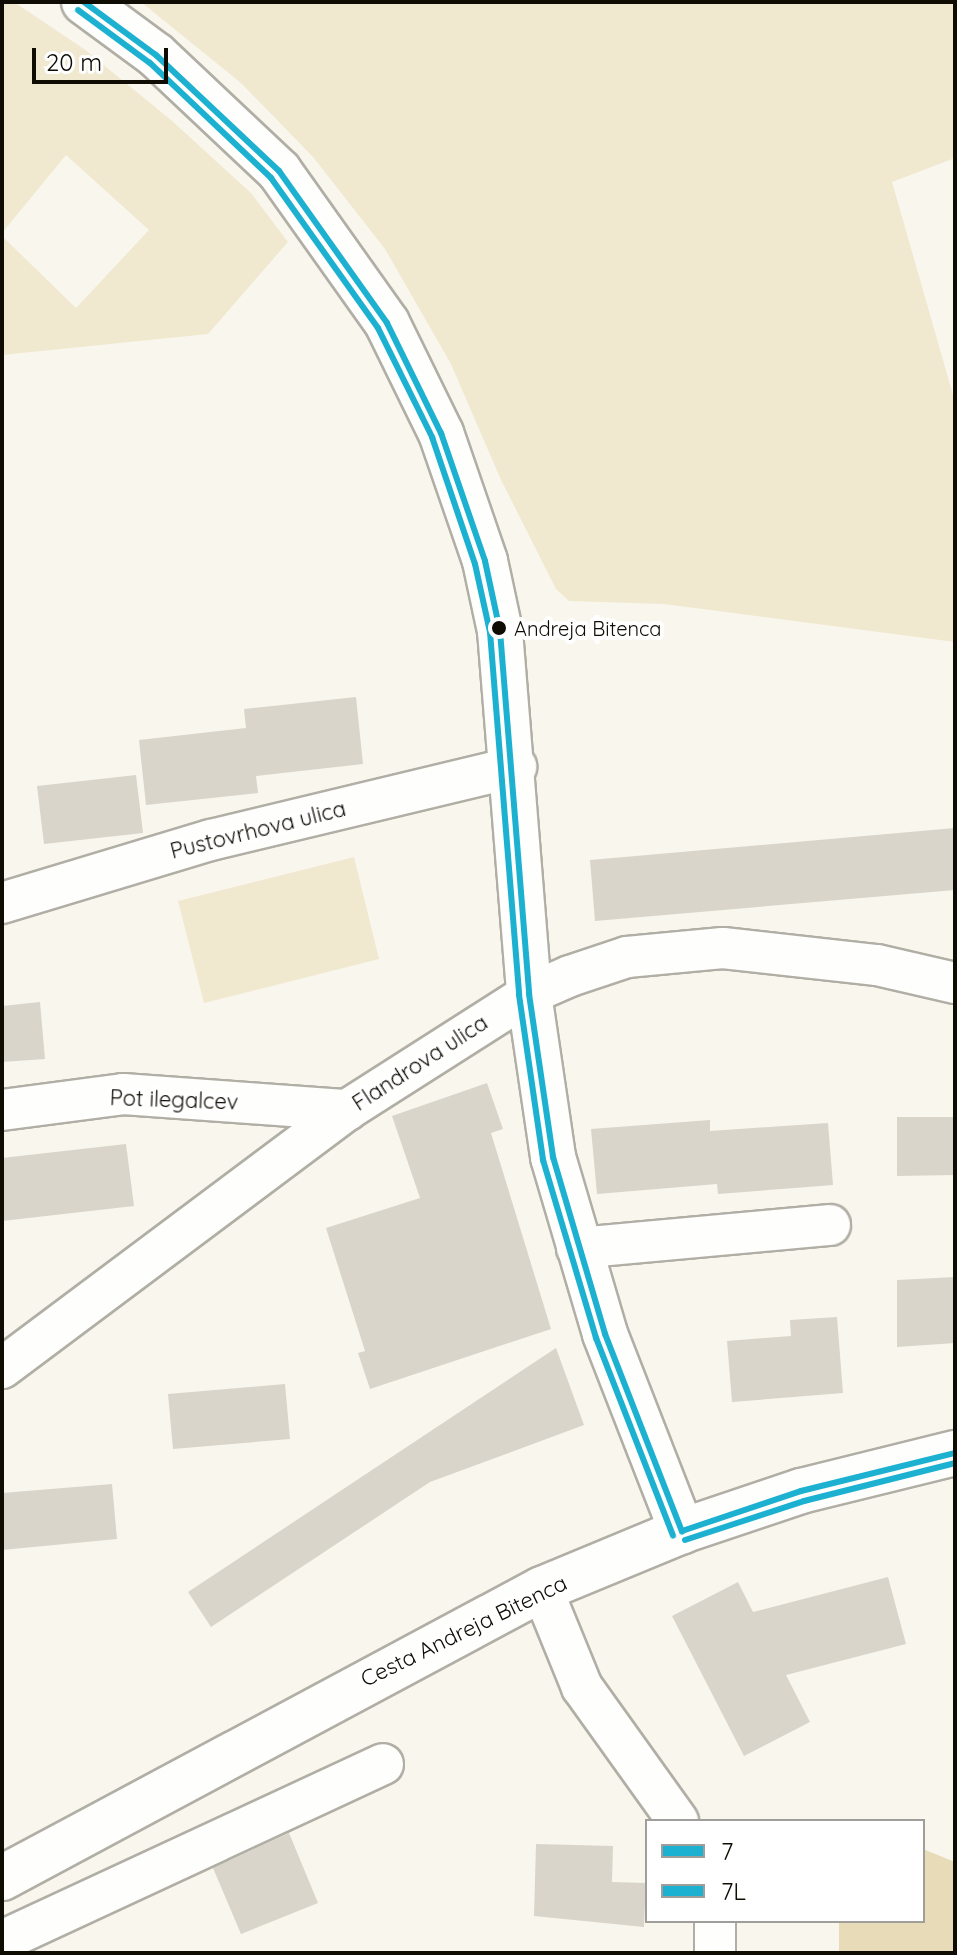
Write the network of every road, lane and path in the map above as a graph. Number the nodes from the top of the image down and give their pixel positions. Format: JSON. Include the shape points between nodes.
{"nodes":[{"id":1,"x":84,"y":2,"type":"edge"},
{"id":2,"x":516,"y":767,"type":"junction"},
{"id":3,"x":2,"y":903,"type":"edge"},
{"id":4,"x":955,"y":983,"type":"edge"},
{"id":5,"x":529,"y":994,"type":"junction"},
{"id":6,"x":2,"y":1110,"type":"edge"},
{"id":7,"x":347,"y":1110,"type":"junction"},
{"id":8,"x":830,"y":1225,"type":"dead end"},
{"id":9,"x":577,"y":1248,"type":"junction"},
{"id":10,"x":2,"y":1368,"type":"edge"},
{"id":11,"x":955,"y":1453,"type":"edge"},
{"id":12,"x":682,"y":1531,"type":"junction"},
{"id":13,"x":542,"y":1589,"type":"junction"},
{"id":14,"x":383,"y":1764,"type":"dead end"},
{"id":15,"x":677,"y":1819,"type":"edge"},
{"id":16,"x":2,"y":1878,"type":"edge"},
{"id":17,"x":715,"y":1923,"type":"edge"},
{"id":18,"x":2,"y":1941,"type":"edge"},
{"id":19,"x":715,"y":1953,"type":"edge"}],
"edges":[{"from":1,"to":2,"type":"street","via":[[156,55],[279,171],[387,323],[441,433],[485,561],[500,631]]},
{"from":2,"to":3,"type":"street","name":"Pustovrhova ulica","via":[[211,840]]},
{"from":2,"to":5,"type":"street"},
{"from":4,"to":5,"type":"street","name":"Flandrova ulica","via":[[877,965],[723,948],[627,957]]},
{"from":5,"to":7,"type":"street","name":"Flandrova ulica"},
{"from":5,"to":9,"type":"street","via":[[553,1157]]},
{"from":6,"to":7,"type":"street","name":"Pot ilegalcev","via":[[123,1094]]},
{"from":7,"to":10,"type":"street","name":"Flandrova ulica"},
{"from":8,"to":9,"type":"street"},
{"from":9,"to":12,"type":"street"},
{"from":11,"to":12,"type":"street","name":"Cesta Andreja Bitenca","via":[[801,1491]]},
{"from":12,"to":13,"type":"street","name":"Cesta Andreja Bitenca"},
{"from":13,"to":15,"type":"street","via":[[582,1687]]},
{"from":13,"to":16,"type":"street","name":"Cesta Andreja Bitenca"},
{"from":14,"to":18,"type":"street"},
{"from":17,"to":19,"type":"street"}]}
